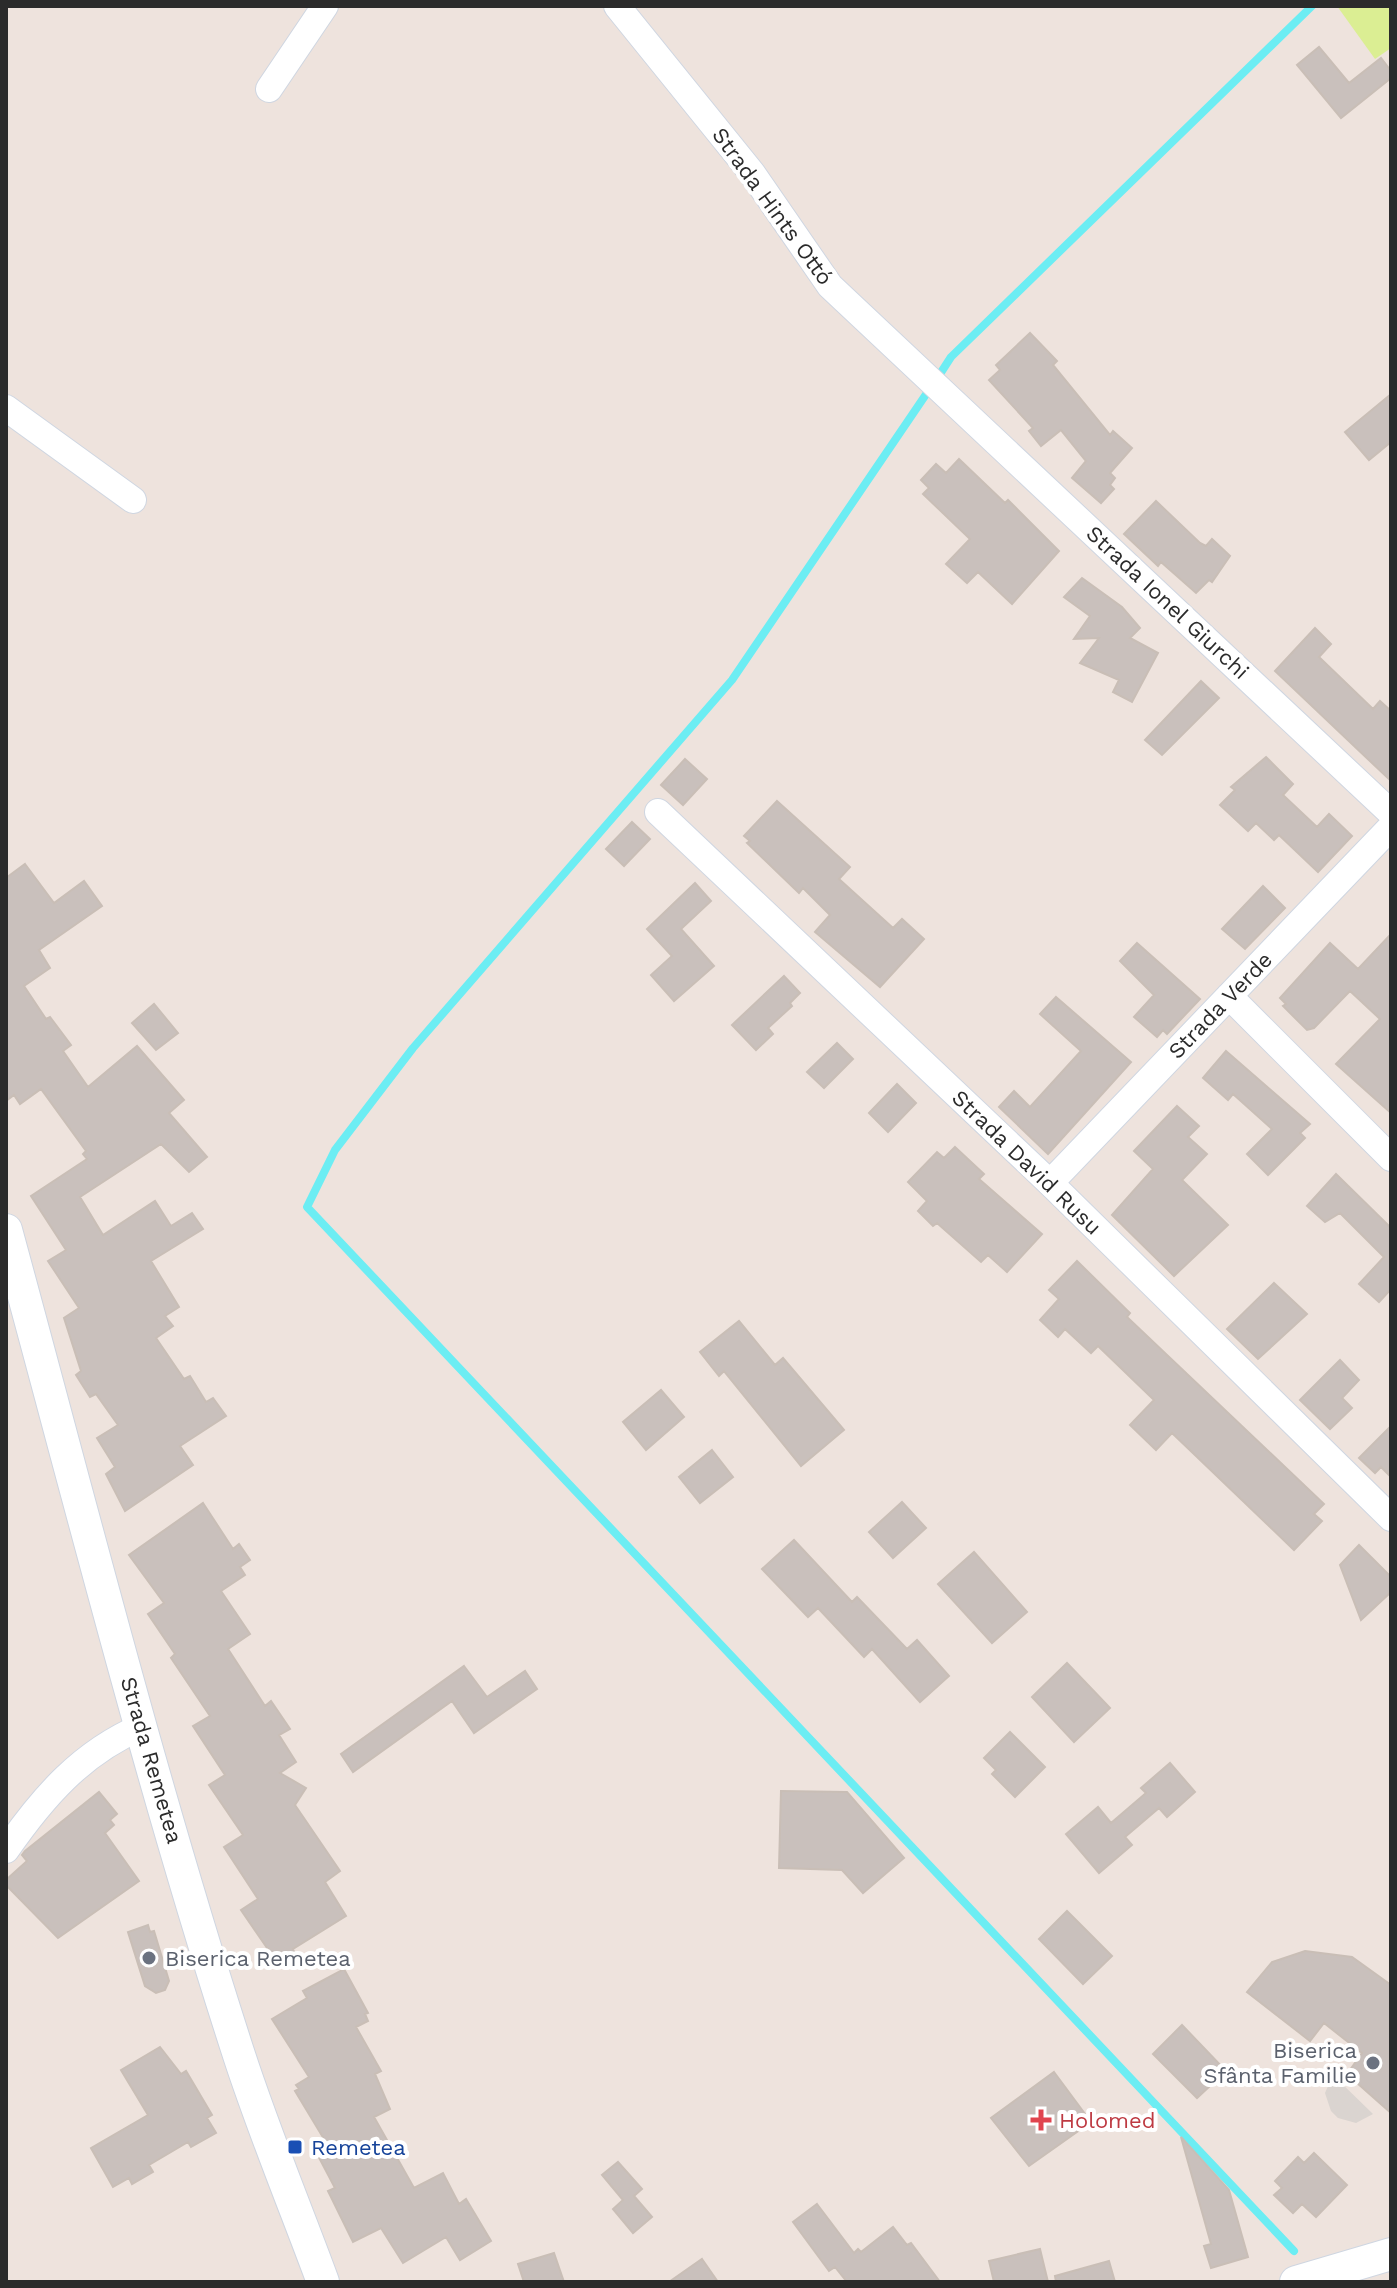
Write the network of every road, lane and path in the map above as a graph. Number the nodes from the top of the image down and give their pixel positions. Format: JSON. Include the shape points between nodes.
{"nodes":[{"id":1,"x":325,"y":6,"type":"edge"},
{"id":2,"x":617,"y":6,"type":"edge"},
{"id":3,"x":269,"y":89,"type":"dead end"},
{"id":4,"x":945,"y":390,"type":"joint"},
{"id":5,"x":6,"y":408,"type":"edge"},
{"id":6,"x":133,"y":500,"type":"dead end"},
{"id":7,"x":658,"y":812,"type":"dead end"},
{"id":8,"x":1391,"y":813,"type":"edge"},
{"id":9,"x":1391,"y":827,"type":"edge"},
{"id":10,"x":1229,"y":996,"type":"junction"},
{"id":11,"x":1391,"y":1158,"type":"edge"},
{"id":12,"x":1050,"y":1183,"type":"junction"},
{"id":13,"x":6,"y":1230,"type":"edge"},
{"id":14,"x":1391,"y":1518,"type":"edge"},
{"id":15,"x":141,"y":1727,"type":"junction"},
{"id":16,"x":6,"y":1850,"type":"edge"},
{"id":17,"x":1391,"y":2254,"type":"edge"},
{"id":18,"x":323,"y":2282,"type":"edge"},
{"id":19,"x":1296,"y":2282,"type":"edge"}],
"edges":[{"from":1,"to":3,"type":"street"},
{"from":2,"to":4,"type":"street","name":"Strada Hints Ottó","via":[[752,173],[830,286]]},
{"from":4,"to":8,"type":"street","name":"Strada Ionel Giurchi"},
{"from":5,"to":6,"type":"street"},
{"from":7,"to":12,"type":"street","name":"Strada David Rusu"},
{"from":9,"to":10,"type":"street","name":"Strada Verde"},
{"from":10,"to":11,"type":"street"},
{"from":10,"to":12,"type":"street","name":"Strada Verde"},
{"from":12,"to":14,"type":"street","name":"Strada David Rusu"},
{"from":13,"to":15,"type":"street","name":"Strada Remetea"},
{"from":15,"to":16,"type":"street","via":[[107,1742],[73,1767]]},
{"from":15,"to":18,"type":"street","name":"Strada Remetea","via":[[239,2054]]},
{"from":17,"to":19,"type":"street"}]}
